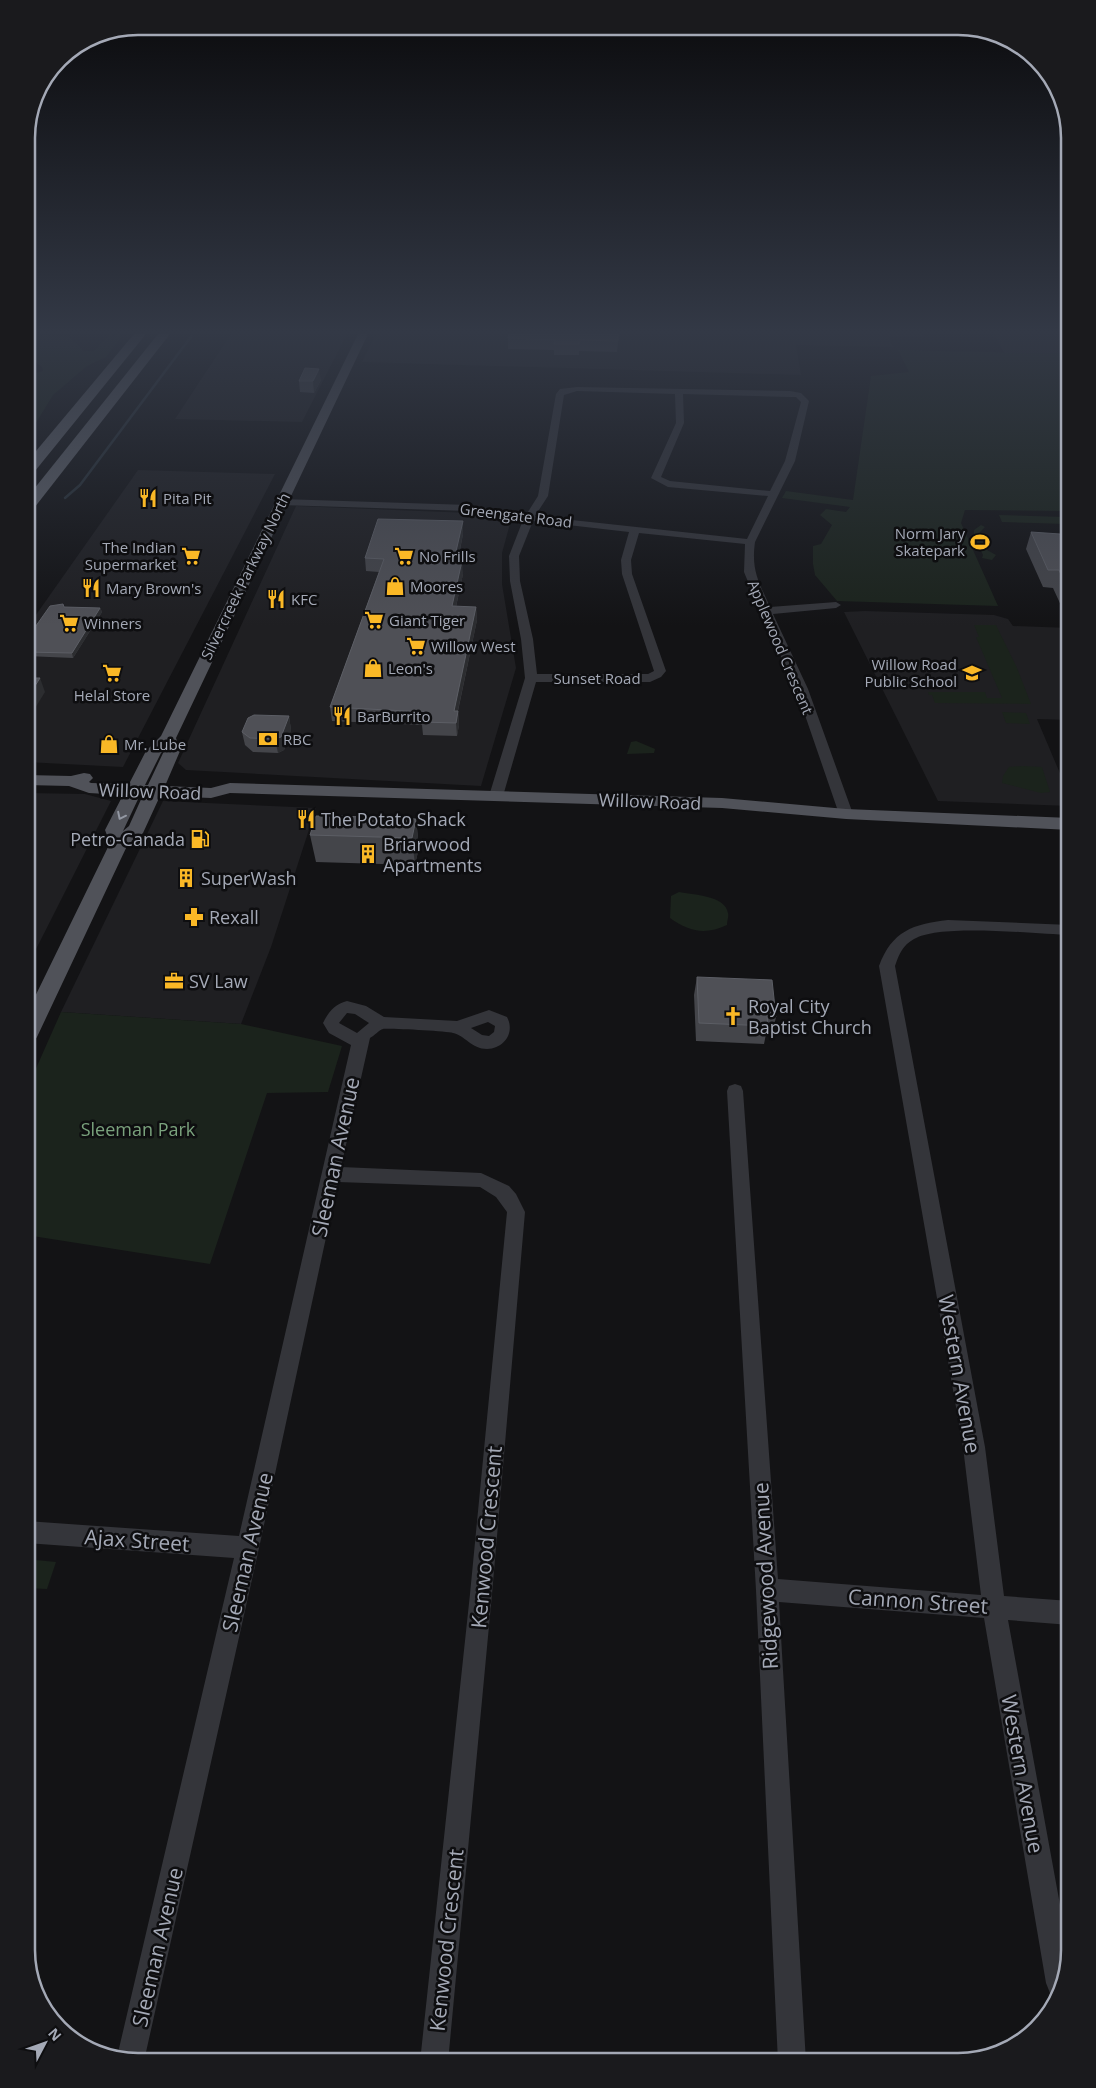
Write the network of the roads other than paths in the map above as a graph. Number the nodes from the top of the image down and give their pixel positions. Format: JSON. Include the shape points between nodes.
{"nodes":[{"id":1,"x":60,"y":431,"type":"edge"},
{"id":2,"x":87,"y":431,"type":"edge"},
{"id":3,"x":315,"y":431,"type":"edge"},
{"id":4,"x":554,"y":431,"type":"edge"},
{"id":5,"x":676,"y":431,"type":"edge"},
{"id":6,"x":797,"y":431,"type":"edge"},
{"id":7,"x":35,"y":462,"type":"edge"},
{"id":8,"x":772,"y":494,"type":"junction"},
{"id":9,"x":35,"y":498,"type":"edge"},
{"id":10,"x":281,"y":502,"type":"junction"},
{"id":11,"x":529,"y":518,"type":"junction"},
{"id":12,"x":634,"y":530,"type":"junction"},
{"id":13,"x":750,"y":542,"type":"junction"},
{"id":14,"x":836,"y":605,"type":"dead end"},
{"id":15,"x":765,"y":610,"type":"junction"},
{"id":16,"x":531,"y":678,"type":"junction"},
{"id":17,"x":168,"y":738,"type":"junction"},
{"id":18,"x":35,"y":780,"type":"edge"},
{"id":19,"x":137,"y":784,"type":"junction"},
{"id":20,"x":157,"y":785,"type":"junction"},
{"id":21,"x":496,"y":796,"type":"junction"},
{"id":22,"x":846,"y":814,"type":"junction"},
{"id":23,"x":1061,"y":824,"type":"edge"},
{"id":24,"x":119,"y":843,"type":"junction"},
{"id":25,"x":1061,"y":930,"type":"edge"},
{"id":26,"x":35,"y":1018,"type":"edge"},
{"id":27,"x":380,"y":1023,"type":"junction"},
{"id":28,"x":458,"y":1027,"type":"dead end"},
{"id":29,"x":360,"y":1042,"type":"junction"},
{"id":30,"x":735,"y":1091,"type":"dead end"},
{"id":31,"x":331,"y":1174,"type":"junction"},
{"id":32,"x":35,"y":1533,"type":"edge"},
{"id":33,"x":248,"y":1548,"type":"junction"},
{"id":34,"x":767,"y":1590,"type":"junction"},
{"id":35,"x":994,"y":1607,"type":"junction"},
{"id":36,"x":1061,"y":1611,"type":"edge"},
{"id":37,"x":1058,"y":1973,"type":"edge"},
{"id":38,"x":132,"y":2053,"type":"edge"},
{"id":39,"x":435,"y":2053,"type":"edge"},
{"id":40,"x":792,"y":2053,"type":"edge"}],
"edges":[{"from":1,"to":7,"type":"highway"},
{"from":2,"to":9,"type":"highway"},
{"from":3,"to":10,"type":"main road","name":"Silvercreek Parkway North"},
{"from":4,"to":11,"type":"street","name":"Applewood Crescent","via":[[543,496]]},
{"from":5,"to":8,"type":"street","via":[[656,478],[668,484]]},
{"from":6,"to":8,"type":"street","name":"Applewood Crescent","via":[[790,461]]},
{"from":8,"to":13,"type":"street","name":"Applewood Crescent"},
{"from":10,"to":11,"type":"street","name":"Greengate Road","via":[[469,508]]},
{"from":10,"to":17,"type":"main road","name":"Silvercreek Parkway North"},
{"from":11,"to":12,"type":"street","name":"Greengate Road"},
{"from":11,"to":16,"type":"street","name":"Applewood Crescent","via":[[514,556]]},
{"from":12,"to":13,"type":"street","name":"Greengate Road"},
{"from":12,"to":16,"type":"street","name":"Sunset Road","via":[[626,560],[627,574],[660,671],[650,678]]},
{"from":13,"to":15,"type":"street","name":"Applewood Crescent","via":[[749,572]]},
{"from":14,"to":15,"type":"street"},
{"from":15,"to":22,"type":"street","name":"Applewood Crescent","via":[[802,688]]},
{"from":16,"to":21,"type":"street","name":"Applewood Crescent"},
{"from":17,"to":19,"type":"main road","name":"Silvercreek Parkway North","via":[[154,751]]},
{"from":17,"to":20,"type":"main road","name":"Silvercreek Parkway North","via":[[172,750]]},
{"from":18,"to":19,"type":"main road","name":"Willow Road","via":[[71,781],[89,788]]},
{"from":19,"to":20,"type":"main road","name":"Willow Road"},
{"from":19,"to":24,"type":"main road","name":"Silvercreek Parkway North","one_way":true,"via":[[114,830]]},
{"from":20,"to":21,"type":"main road","name":"Willow Road","via":[[211,793],[230,788]]},
{"from":20,"to":24,"type":"main road","name":"Silvercreek Parkway North","via":[[137,829]]},
{"from":21,"to":22,"type":"main road","name":"Willow Road","via":[[722,803]]},
{"from":22,"to":23,"type":"main road","name":"Willow Road"},
{"from":24,"to":26,"type":"main road","name":"Silvercreek Parkway North"},
{"from":25,"to":35,"type":"street","name":"Western Avenue","via":[[930,927],[906,936],[896,945],[887,966],[974,1447]]},
{"from":27,"to":28,"type":"street"},
{"from":27,"to":29,"type":"street","via":[[364,1034]]},
{"from":27,"to":29,"type":"street","via":[[354,1007],[338,1011],[331,1023],[335,1029]]},
{"from":29,"to":31,"type":"street","name":"Sleeman Avenue"},
{"from":30,"to":34,"type":"street","name":"Ridgewood Avenue"},
{"from":31,"to":33,"type":"street","name":"Sleeman Avenue"},
{"from":31,"to":39,"type":"street","name":"Kenwood Crescent","via":[[481,1180],[498,1187],[510,1198],[516,1212]]},
{"from":32,"to":33,"type":"street","name":"Ajax Street"},
{"from":33,"to":38,"type":"street","name":"Sleeman Avenue"},
{"from":34,"to":35,"type":"street","name":"Cannon Street"},
{"from":34,"to":40,"type":"street","name":"Ridgewood Avenue"},
{"from":35,"to":36,"type":"street","name":"Cannon Street"},
{"from":35,"to":37,"type":"street","name":"Western Avenue"}]}
